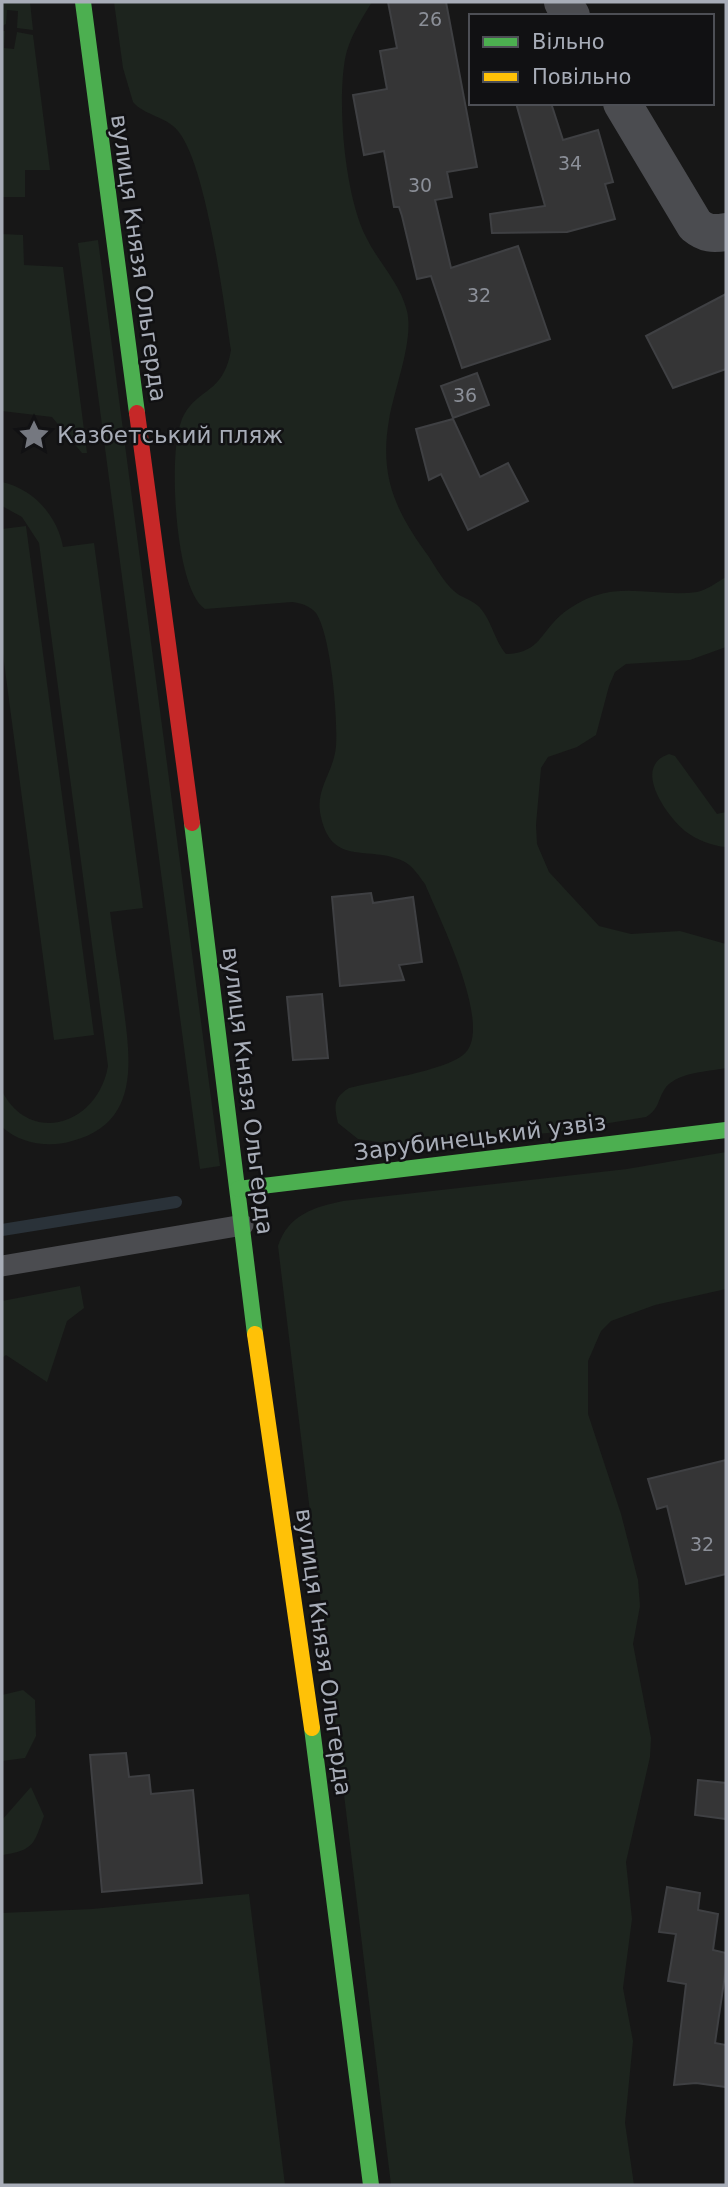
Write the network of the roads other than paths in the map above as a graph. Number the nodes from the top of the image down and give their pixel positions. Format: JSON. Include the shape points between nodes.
{"nodes":[{"id":1,"x":83,"y":2,"type":"edge"},
{"id":2,"x":623,"y":105,"type":"edge"},
{"id":3,"x":726,"y":232,"type":"edge"},
{"id":4,"x":726,"y":1130,"type":"edge"},
{"id":5,"x":238,"y":1189,"type":"junction"},
{"id":6,"x":243,"y":1225,"type":"junction"},
{"id":7,"x":2,"y":1266,"type":"edge"},
{"id":8,"x":371,"y":2185,"type":"edge"}],
"edges":[{"from":1,"to":5,"type":"street","name":"вулиця Князя Ольгерда"},
{"from":2,"to":3,"type":"street","via":[[695,225],[714,234]]},
{"from":4,"to":5,"type":"street","name":"Зарубинецький узвіз"},
{"from":5,"to":6,"type":"street","name":"вулиця Князя Ольгерда"},
{"from":6,"to":7,"type":"lane"},
{"from":6,"to":8,"type":"street","name":"вулиця Князя Ольгерда","via":[[334,1880]]}]}
